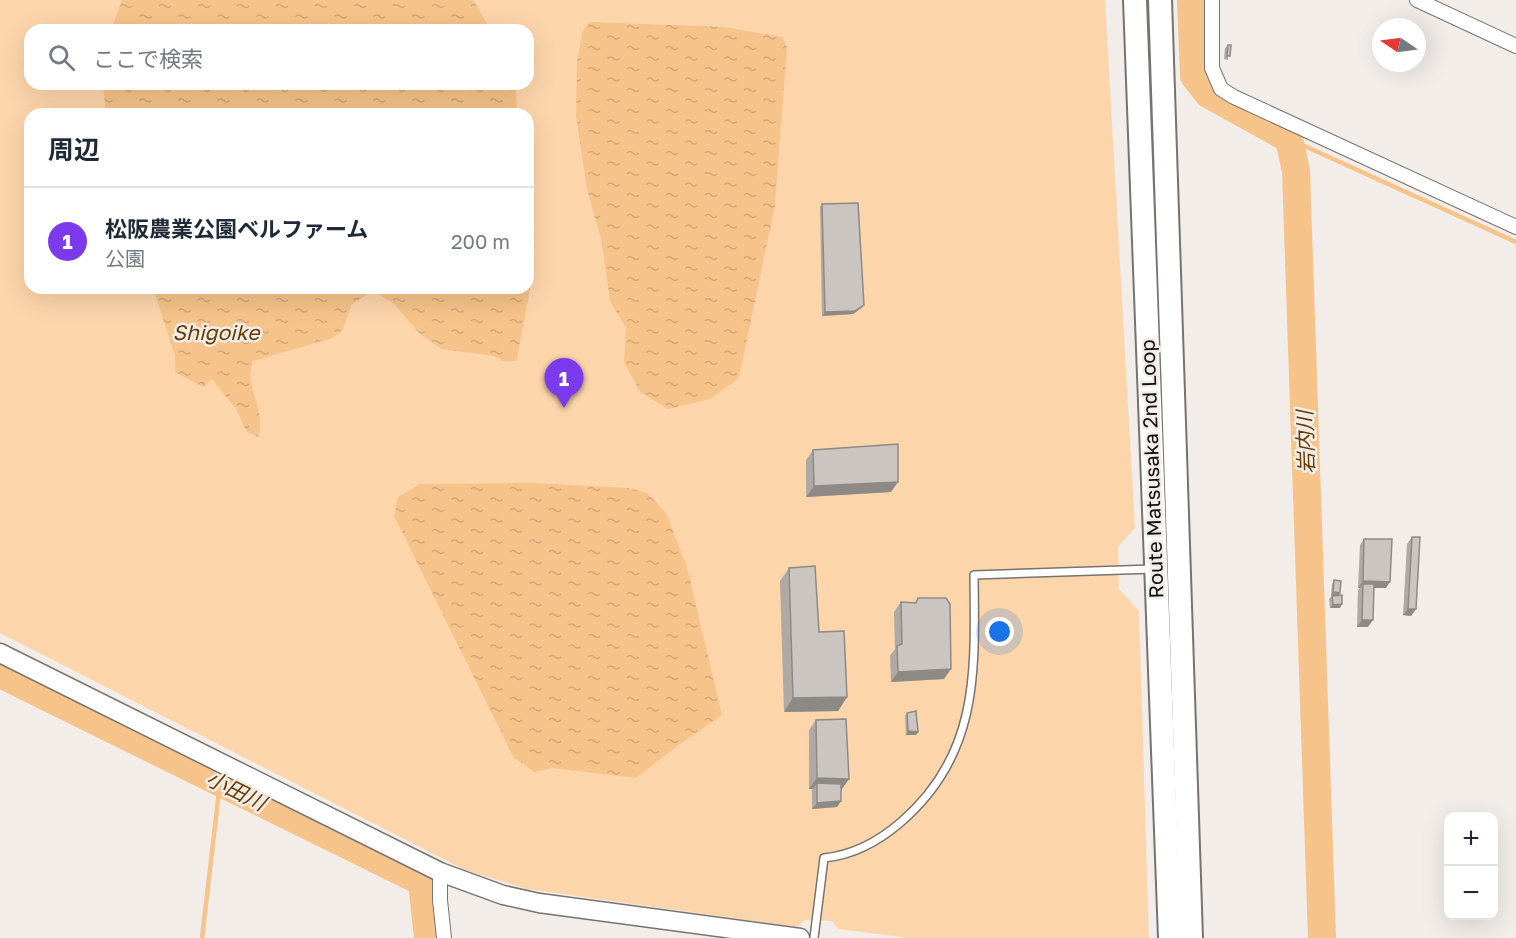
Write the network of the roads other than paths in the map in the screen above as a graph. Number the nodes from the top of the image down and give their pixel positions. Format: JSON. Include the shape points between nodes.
{"nodes":[{"id":1,"x":1135,"y":0,"type":"edge"},
{"id":2,"x":1160,"y":0,"type":"edge"},
{"id":3,"x":1212,"y":0,"type":"edge"},
{"id":4,"x":1417,"y":0,"type":"edge"},
{"id":5,"x":1516,"y":46,"type":"edge"},
{"id":6,"x":1516,"y":227,"type":"edge"},
{"id":7,"x":1155,"y":569,"type":"junction"},
{"id":8,"x":0,"y":653,"type":"edge"},
{"id":9,"x":440,"y":872,"type":"junction"},
{"id":10,"x":444,"y":938,"type":"edge"},
{"id":11,"x":800,"y":938,"type":"edge"},
{"id":12,"x":814,"y":938,"type":"edge"},
{"id":13,"x":1170,"y":938,"type":"edge"},
{"id":14,"x":1191,"y":938,"type":"edge"}],
"edges":[{"from":1,"to":7,"type":"main road","name":"Route Matsusaka 2nd Loop"},
{"from":2,"to":14,"type":"main road","name":"Route Matsusaka 2nd Loop"},
{"from":3,"to":6,"type":"street","via":[[1212,68],[1221,89]]},
{"from":4,"to":5,"type":"street"},
{"from":7,"to":12,"type":"lane","via":[[974,575],[975,662],[967,717],[958,744],[935,785],[908,816],[890,831],[845,856],[824,858]]},
{"from":7,"to":13,"type":"main road","name":"Route Matsusaka 2nd Loop"},
{"from":8,"to":9,"type":"street"},
{"from":9,"to":10,"type":"street"},
{"from":9,"to":11,"type":"street","via":[[502,895],[539,903]]}]}
